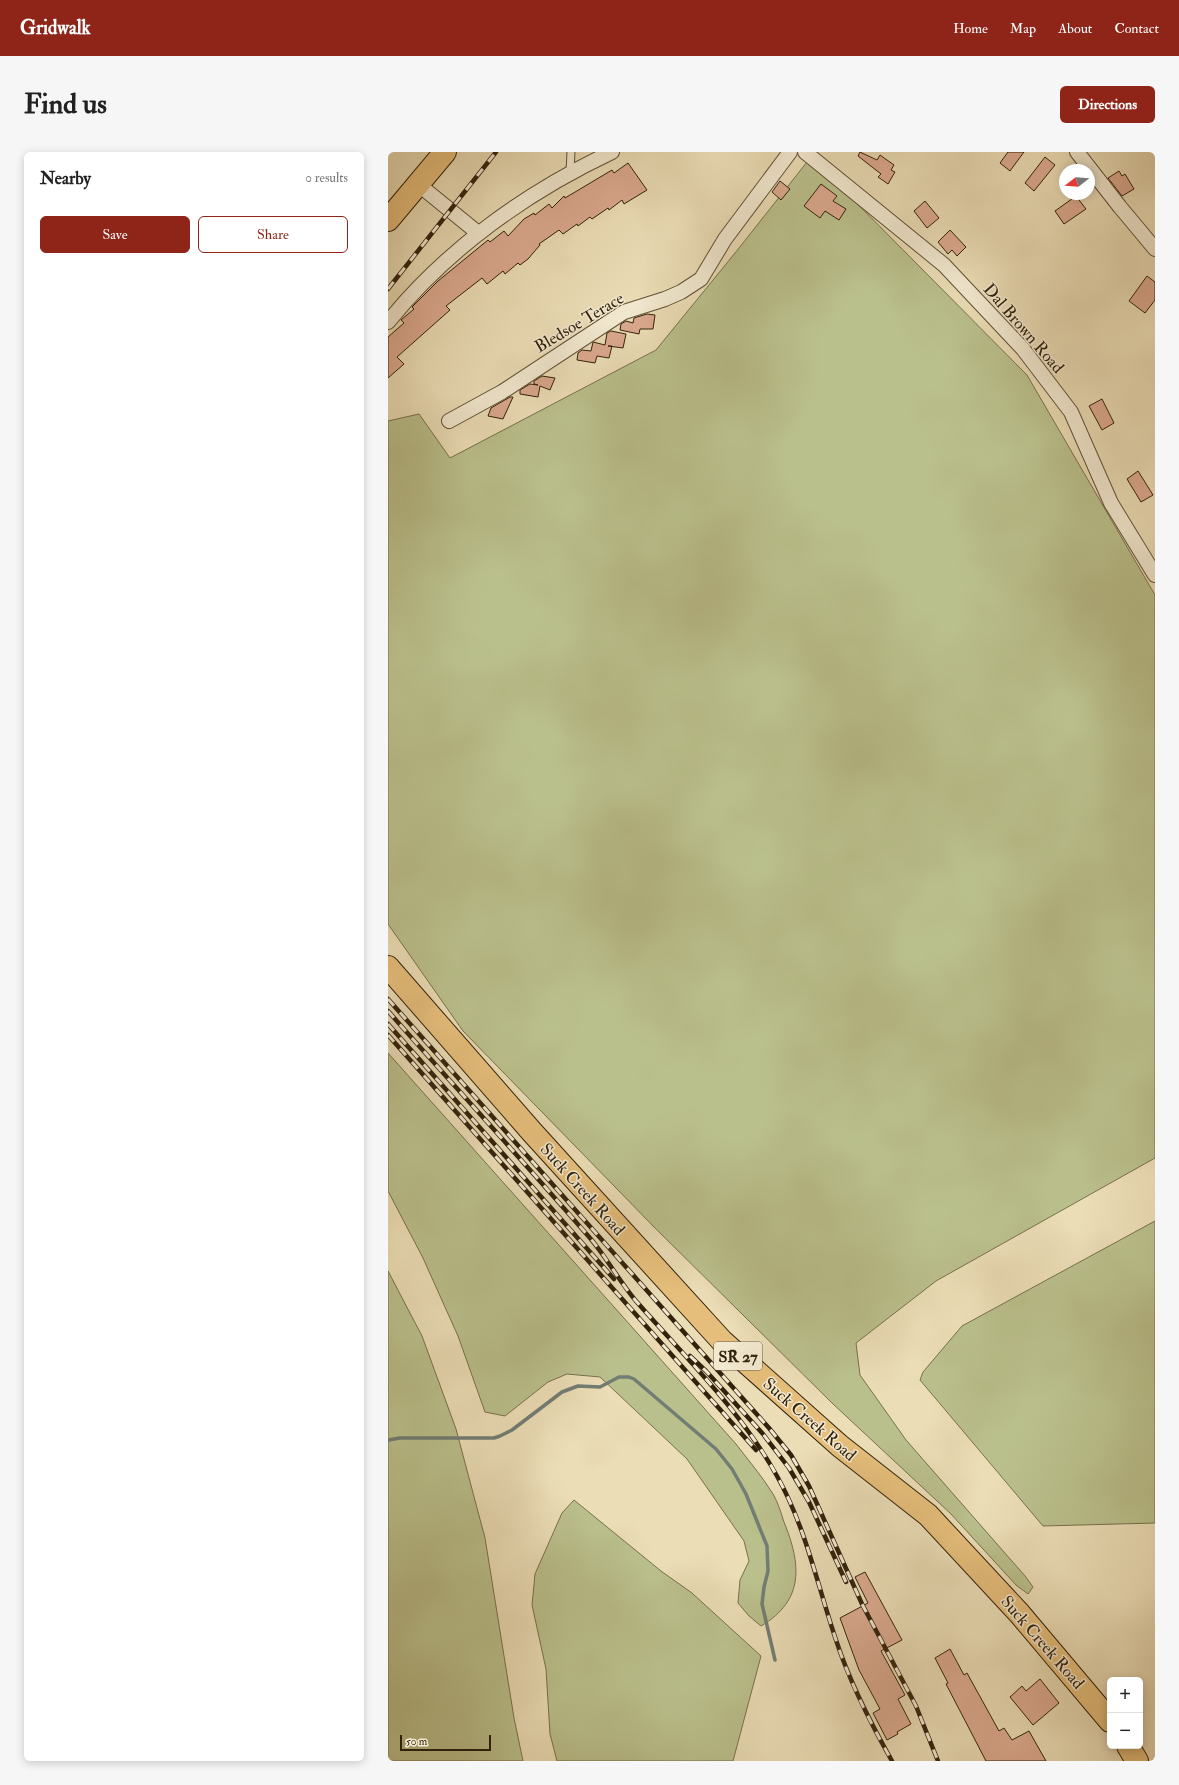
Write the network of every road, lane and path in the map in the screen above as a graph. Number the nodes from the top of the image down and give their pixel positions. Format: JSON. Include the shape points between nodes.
{"nodes":[{"id":1,"x":571,"y":152,"type":"edge"},
{"id":2,"x":612,"y":152,"type":"edge"},
{"id":3,"x":790,"y":152,"type":"edge"},
{"id":4,"x":805,"y":152,"type":"edge"},
{"id":5,"x":1077,"y":152,"type":"edge"},
{"id":6,"x":438,"y":155,"type":"edge"},
{"id":7,"x":570,"y":172,"type":"junction"},
{"id":8,"x":418,"y":184,"type":"junction"},
{"id":9,"x":388,"y":220,"type":"edge"},
{"id":10,"x":478,"y":233,"type":"junction"},
{"id":11,"x":1155,"y":249,"type":"edge"},
{"id":12,"x":388,"y":322,"type":"edge"},
{"id":13,"x":449,"y":421,"type":"dead end"},
{"id":14,"x":1155,"y":575,"type":"edge"},
{"id":15,"x":388,"y":967,"type":"edge"},
{"id":16,"x":1107,"y":1717,"type":"edge"},
{"id":17,"x":1130,"y":1749,"type":"edge"},
{"id":18,"x":1137,"y":1761,"type":"edge"}],
"edges":[{"from":1,"to":7,"type":"lane"},
{"from":2,"to":7,"type":"street"},
{"from":3,"to":13,"type":"street","name":"Bledsoe Terace","via":[[725,239],[696,283],[665,299],[624,312],[502,392]]},
{"from":4,"to":14,"type":"street","name":"Dal Brown Road","via":[[944,265],[1024,349],[1071,412],[1111,503]]},
{"from":5,"to":11,"type":"street"},
{"from":6,"to":8,"type":"main road"},
{"from":7,"to":10,"type":"street"},
{"from":8,"to":9,"type":"main road"},
{"from":8,"to":10,"type":"street"},
{"from":10,"to":12,"type":"street","via":[[409,296]]},
{"from":15,"to":16,"type":"main road","name":"Suck Creek Road","number":"SR 27","via":[[532,1132],[722,1341],[840,1446],[928,1515],[1019,1613]]},
{"from":17,"to":18,"type":"main road"}]}
